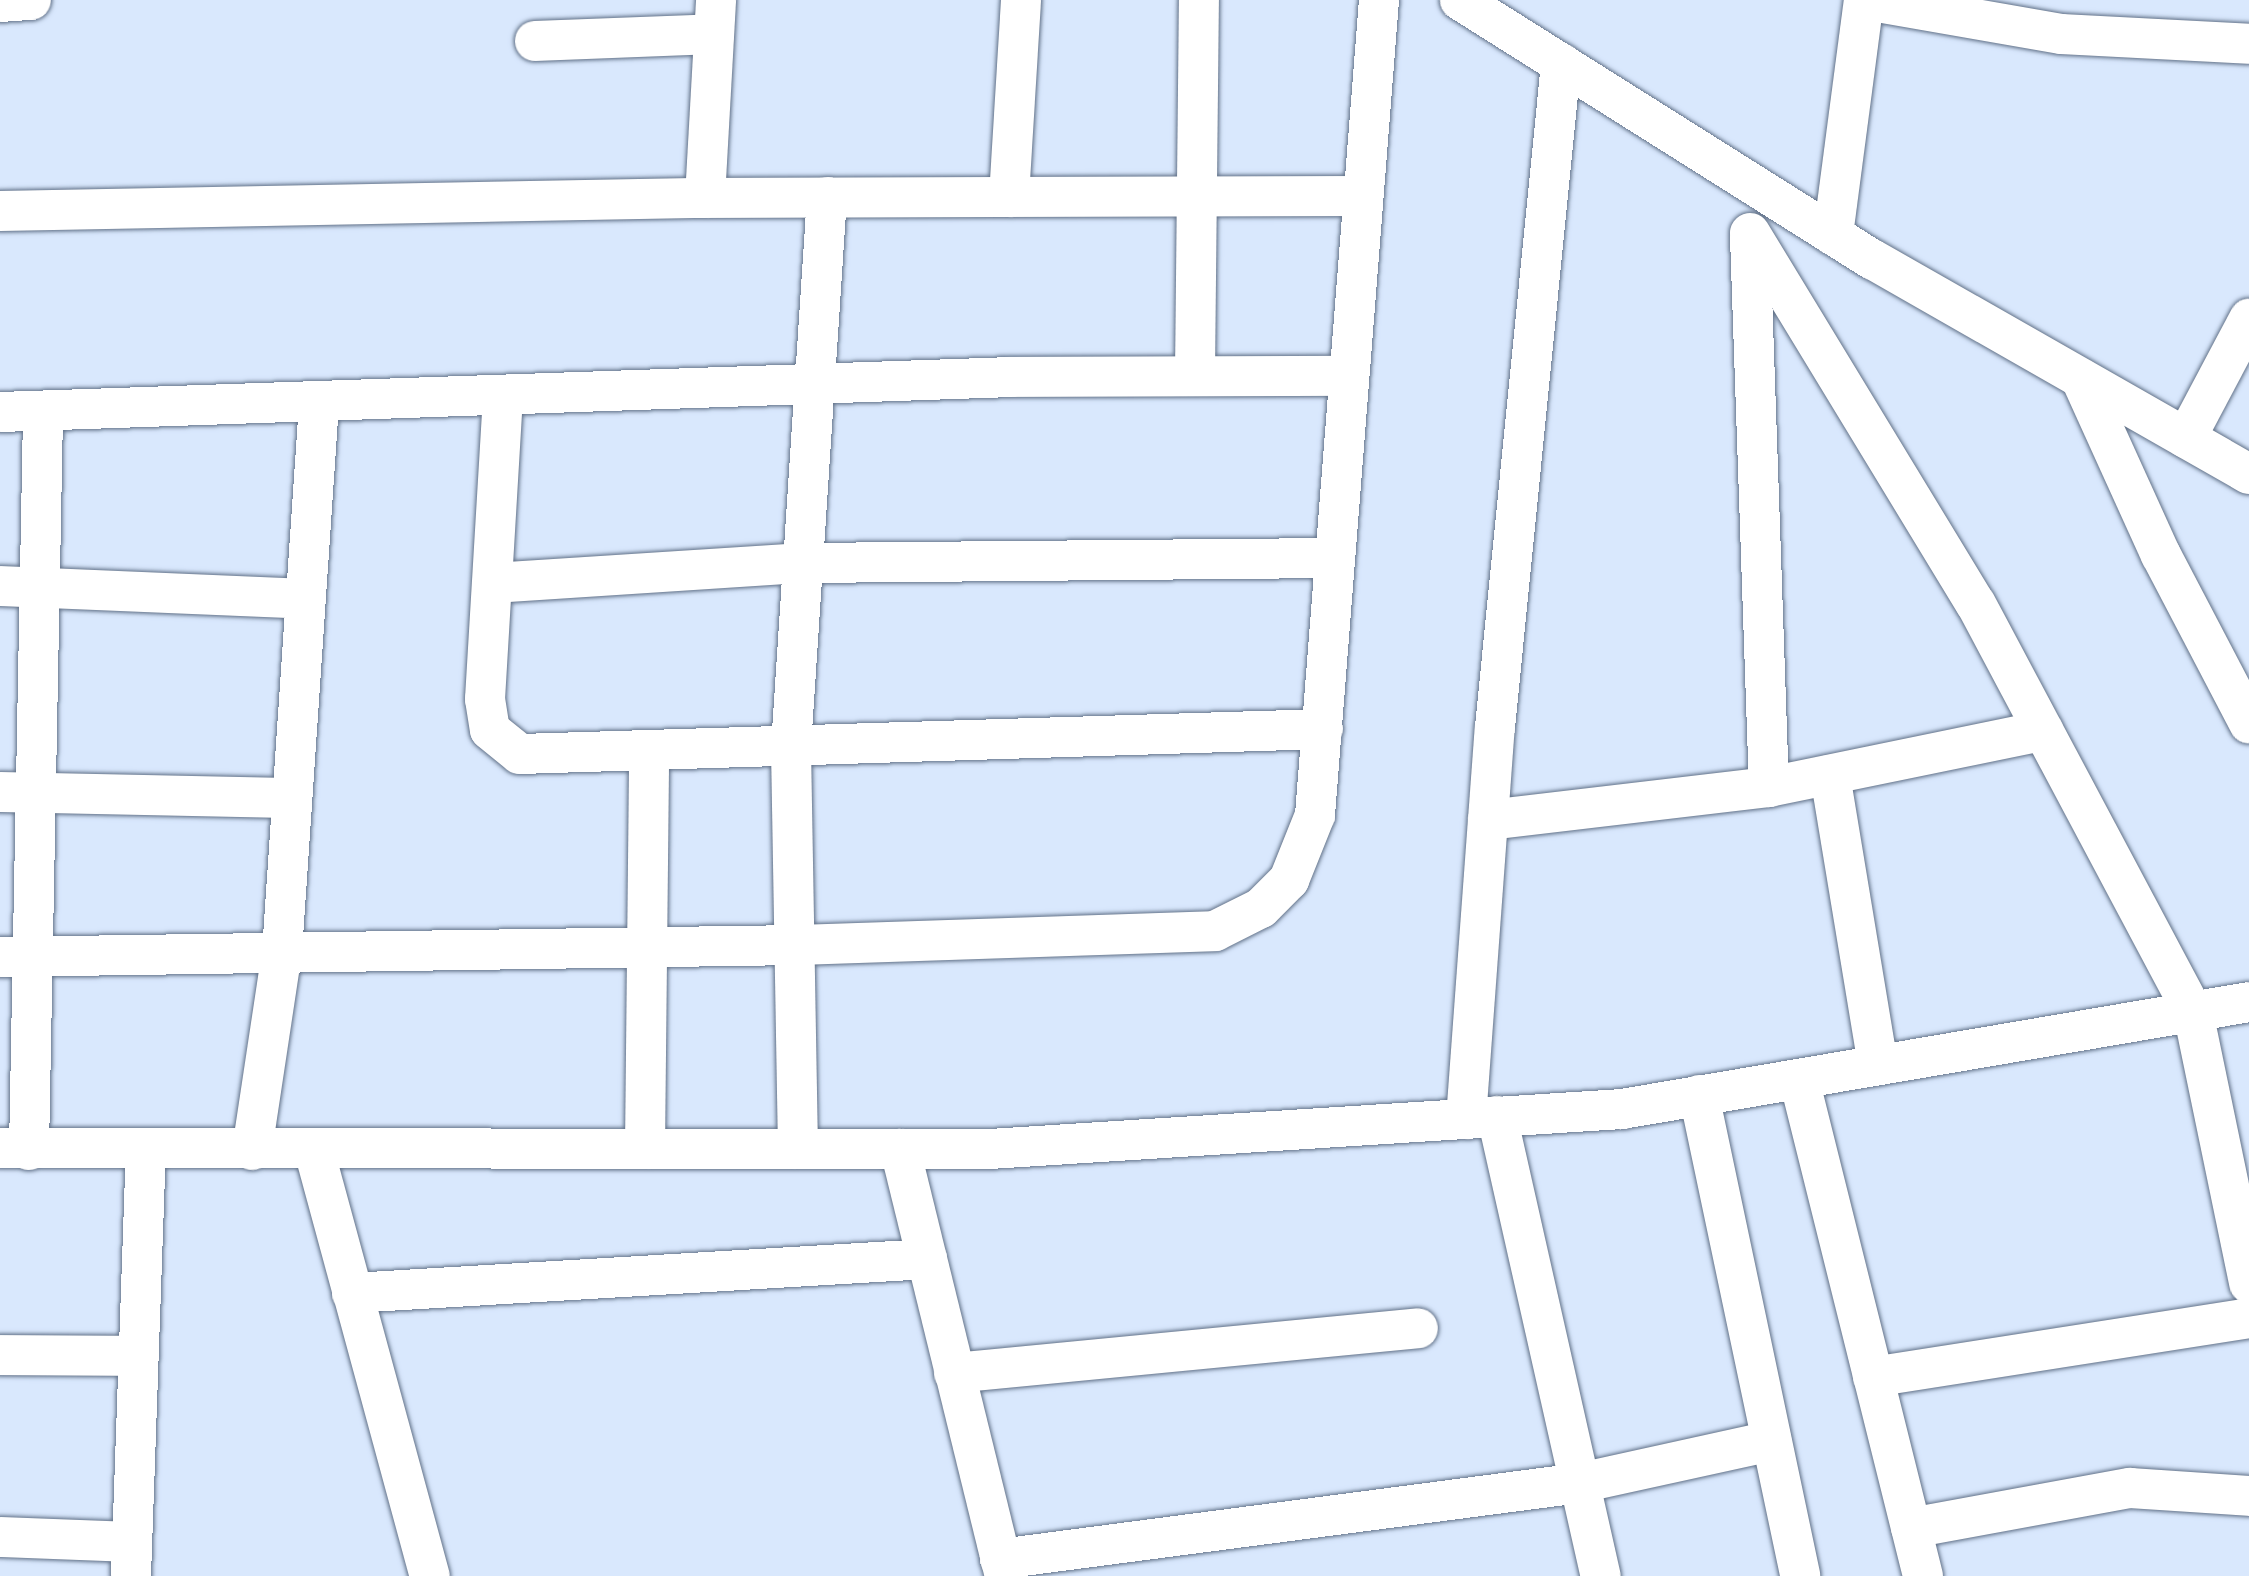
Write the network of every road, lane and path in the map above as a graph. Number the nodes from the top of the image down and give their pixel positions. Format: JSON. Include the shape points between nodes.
{"nodes":[{"id":1,"x":1021,"y":0,"type":"edge"},
{"id":2,"x":1199,"y":0,"type":"edge"},
{"id":3,"x":1379,"y":0,"type":"edge"},
{"id":4,"x":1460,"y":0,"type":"edge"},
{"id":5,"x":1865,"y":0,"type":"edge"},
{"id":6,"x":715,"y":17,"type":"edge"},
{"id":7,"x":535,"y":40,"type":"dead end"},
{"id":8,"x":2249,"y":44,"type":"edge"},
{"id":9,"x":1561,"y":63,"type":"junction"},
{"id":10,"x":1748,"y":182,"type":"junction"},
{"id":11,"x":1008,"y":196,"type":"junction"},
{"id":12,"x":1193,"y":196,"type":"junction"},
{"id":13,"x":1360,"y":196,"type":"junction"},
{"id":14,"x":827,"y":197,"type":"junction"},
{"id":15,"x":705,"y":198,"type":"junction"},
{"id":16,"x":0,"y":211,"type":"edge"},
{"id":17,"x":1750,"y":233,"type":"junction"},
{"id":18,"x":1833,"y":235,"type":"junction"},
{"id":19,"x":2249,"y":319,"type":"edge"},
{"id":20,"x":1195,"y":374,"type":"junction"},
{"id":21,"x":1346,"y":376,"type":"junction"},
{"id":22,"x":2082,"y":379,"type":"junction"},
{"id":23,"x":815,"y":384,"type":"junction"},
{"id":24,"x":502,"y":396,"type":"junction"},
{"id":25,"x":319,"y":402,"type":"junction"},
{"id":26,"x":0,"y":412,"type":"edge"},
{"id":27,"x":43,"y":412,"type":"junction"},
{"id":28,"x":2186,"y":438,"type":"junction"},
{"id":29,"x":2249,"y":474,"type":"edge"},
{"id":30,"x":1334,"y":558,"type":"junction"},
{"id":31,"x":803,"y":564,"type":"junction"},
{"id":32,"x":493,"y":583,"type":"junction"},
{"id":33,"x":0,"y":586,"type":"edge"},
{"id":34,"x":40,"y":586,"type":"junction"},
{"id":35,"x":306,"y":598,"type":"junction"},
{"id":36,"x":2249,"y":723,"type":"edge"},
{"id":37,"x":1323,"y":728,"type":"junction"},
{"id":38,"x":2044,"y":731,"type":"junction"},
{"id":39,"x":790,"y":747,"type":"junction"},
{"id":40,"x":648,"y":753,"type":"junction"},
{"id":41,"x":1830,"y":774,"type":"junction"},
{"id":42,"x":1768,"y":787,"type":"junction"},
{"id":43,"x":18,"y":792,"type":"edge"},
{"id":44,"x":292,"y":798,"type":"junction"},
{"id":45,"x":1488,"y":820,"type":"junction"},
{"id":46,"x":794,"y":945,"type":"junction"},
{"id":47,"x":644,"y":948,"type":"junction"},
{"id":48,"x":282,"y":952,"type":"junction"},
{"id":49,"x":16,"y":957,"type":"edge"},
{"id":50,"x":2249,"y":1002,"type":"edge"},
{"id":51,"x":2193,"y":1012,"type":"junction"},
{"id":52,"x":1878,"y":1065,"type":"junction"},
{"id":53,"x":1799,"y":1079,"type":"junction"},
{"id":54,"x":1699,"y":1096,"type":"junction"},
{"id":55,"x":1481,"y":1118,"type":"junction"},
{"id":56,"x":15,"y":1149,"type":"edge"},
{"id":57,"x":646,"y":1149,"type":"junction"},
{"id":58,"x":798,"y":1149,"type":"junction"},
{"id":59,"x":900,"y":1149,"type":"junction"},
{"id":60,"x":146,"y":1150,"type":"junction"},
{"id":61,"x":252,"y":1150,"type":"junction"},
{"id":62,"x":314,"y":1150,"type":"junction"},
{"id":63,"x":2242,"y":1227,"type":"edge"},
{"id":64,"x":927,"y":1260,"type":"junction"},
{"id":65,"x":2249,"y":1283,"type":"edge"},
{"id":66,"x":352,"y":1293,"type":"junction"},
{"id":67,"x":2249,"y":1318,"type":"edge"},
{"id":68,"x":1418,"y":1328,"type":"dead end"},
{"id":69,"x":0,"y":1354,"type":"edge"},
{"id":70,"x":138,"y":1356,"type":"junction"},
{"id":71,"x":954,"y":1373,"type":"junction"},
{"id":72,"x":1874,"y":1377,"type":"junction"},
{"id":73,"x":1771,"y":1441,"type":"junction"},
{"id":74,"x":1580,"y":1484,"type":"junction"},
{"id":75,"x":2249,"y":1496,"type":"edge"},
{"id":76,"x":1911,"y":1528,"type":"junction"},
{"id":77,"x":0,"y":1537,"type":"edge"},
{"id":78,"x":131,"y":1559,"type":"edge"},
{"id":79,"x":1003,"y":1567,"type":"edge"},
{"id":80,"x":430,"y":1576,"type":"edge"},
{"id":81,"x":1600,"y":1576,"type":"edge"},
{"id":82,"x":1800,"y":1576,"type":"edge"},
{"id":83,"x":1923,"y":1576,"type":"edge"}],
"edges":[{"from":1,"to":11,"type":"street"},
{"from":2,"to":12,"type":"street"},
{"from":3,"to":13,"type":"street"},
{"from":4,"to":9,"type":"street"},
{"from":5,"to":8,"type":"street","via":[[2061,34]]},
{"from":5,"to":18,"type":"street"},
{"from":6,"to":7,"type":"street"},
{"from":6,"to":15,"type":"street"},
{"from":9,"to":10,"type":"street"},
{"from":9,"to":45,"type":"street"},
{"from":10,"to":17,"type":"street"},
{"from":10,"to":18,"type":"street"},
{"from":11,"to":12,"type":"street"},
{"from":11,"to":14,"type":"street"},
{"from":12,"to":13,"type":"street"},
{"from":12,"to":20,"type":"street"},
{"from":13,"to":21,"type":"street"},
{"from":14,"to":15,"type":"street"},
{"from":14,"to":23,"type":"street"},
{"from":15,"to":16,"type":"street"},
{"from":17,"to":38,"type":"street","via":[[1824,346]]},
{"from":17,"to":42,"type":"street"},
{"from":18,"to":22,"type":"street"},
{"from":19,"to":28,"type":"street"},
{"from":20,"to":21,"type":"street"},
{"from":20,"to":23,"type":"street"},
{"from":21,"to":30,"type":"street"},
{"from":22,"to":28,"type":"street"},
{"from":22,"to":36,"type":"street","via":[[2161,554]]},
{"from":23,"to":24,"type":"street"},
{"from":23,"to":31,"type":"street"},
{"from":24,"to":25,"type":"street"},
{"from":24,"to":32,"type":"street"},
{"from":25,"to":27,"type":"street"},
{"from":25,"to":35,"type":"street"},
{"from":26,"to":27,"type":"street"},
{"from":27,"to":34,"type":"street"},
{"from":28,"to":29,"type":"street"},
{"from":30,"to":31,"type":"street"},
{"from":30,"to":37,"type":"street"},
{"from":31,"to":32,"type":"street"},
{"from":31,"to":39,"type":"street"},
{"from":32,"to":40,"type":"street","via":[[485,700],[490,730],[502,745],[520,754],[560,757]]},
{"from":33,"to":34,"type":"street"},
{"from":34,"to":35,"type":"street"},
{"from":34,"to":43,"type":"street"},
{"from":35,"to":44,"type":"street"},
{"from":37,"to":39,"type":"street"},
{"from":37,"to":46,"type":"street","via":[[1315,815],[1289,880],[1260,908],[1215,931]]},
{"from":38,"to":41,"type":"street"},
{"from":38,"to":51,"type":"street"},
{"from":39,"to":40,"type":"street"},
{"from":39,"to":46,"type":"street"},
{"from":40,"to":47,"type":"street"},
{"from":41,"to":42,"type":"street"},
{"from":41,"to":52,"type":"street"},
{"from":42,"to":45,"type":"street"},
{"from":43,"to":44,"type":"street"},
{"from":43,"to":49,"type":"street"},
{"from":44,"to":48,"type":"street"},
{"from":45,"to":55,"type":"street"},
{"from":46,"to":47,"type":"street"},
{"from":46,"to":58,"type":"street"},
{"from":47,"to":48,"type":"street"},
{"from":47,"to":57,"type":"street"},
{"from":48,"to":49,"type":"street"},
{"from":48,"to":61,"type":"street"},
{"from":49,"to":56,"type":"street"},
{"from":50,"to":51,"type":"street"},
{"from":51,"to":52,"type":"street"},
{"from":51,"to":63,"type":"street"},
{"from":52,"to":53,"type":"street"},
{"from":53,"to":54,"type":"street"},
{"from":53,"to":72,"type":"street"},
{"from":54,"to":55,"type":"street","via":[[1622,1109]]},
{"from":54,"to":73,"type":"street"},
{"from":55,"to":59,"type":"street"},
{"from":55,"to":74,"type":"street"},
{"from":56,"to":60,"type":"street"},
{"from":57,"to":58,"type":"street"},
{"from":57,"to":62,"type":"street"},
{"from":58,"to":59,"type":"street"},
{"from":59,"to":64,"type":"street"},
{"from":60,"to":61,"type":"street"},
{"from":60,"to":70,"type":"street"},
{"from":61,"to":62,"type":"street"},
{"from":62,"to":66,"type":"street"},
{"from":63,"to":65,"type":"street"},
{"from":64,"to":66,"type":"street"},
{"from":64,"to":71,"type":"street"},
{"from":66,"to":80,"type":"street"},
{"from":67,"to":72,"type":"street"},
{"from":68,"to":71,"type":"street"},
{"from":69,"to":70,"type":"street"},
{"from":70,"to":78,"type":"street"},
{"from":71,"to":79,"type":"street"},
{"from":72,"to":76,"type":"street"},
{"from":73,"to":74,"type":"street"},
{"from":73,"to":82,"type":"street"},
{"from":74,"to":79,"type":"street"},
{"from":74,"to":81,"type":"street"},
{"from":75,"to":76,"type":"street","via":[[2130,1488]]},
{"from":76,"to":83,"type":"street"},
{"from":77,"to":78,"type":"street"}]}
